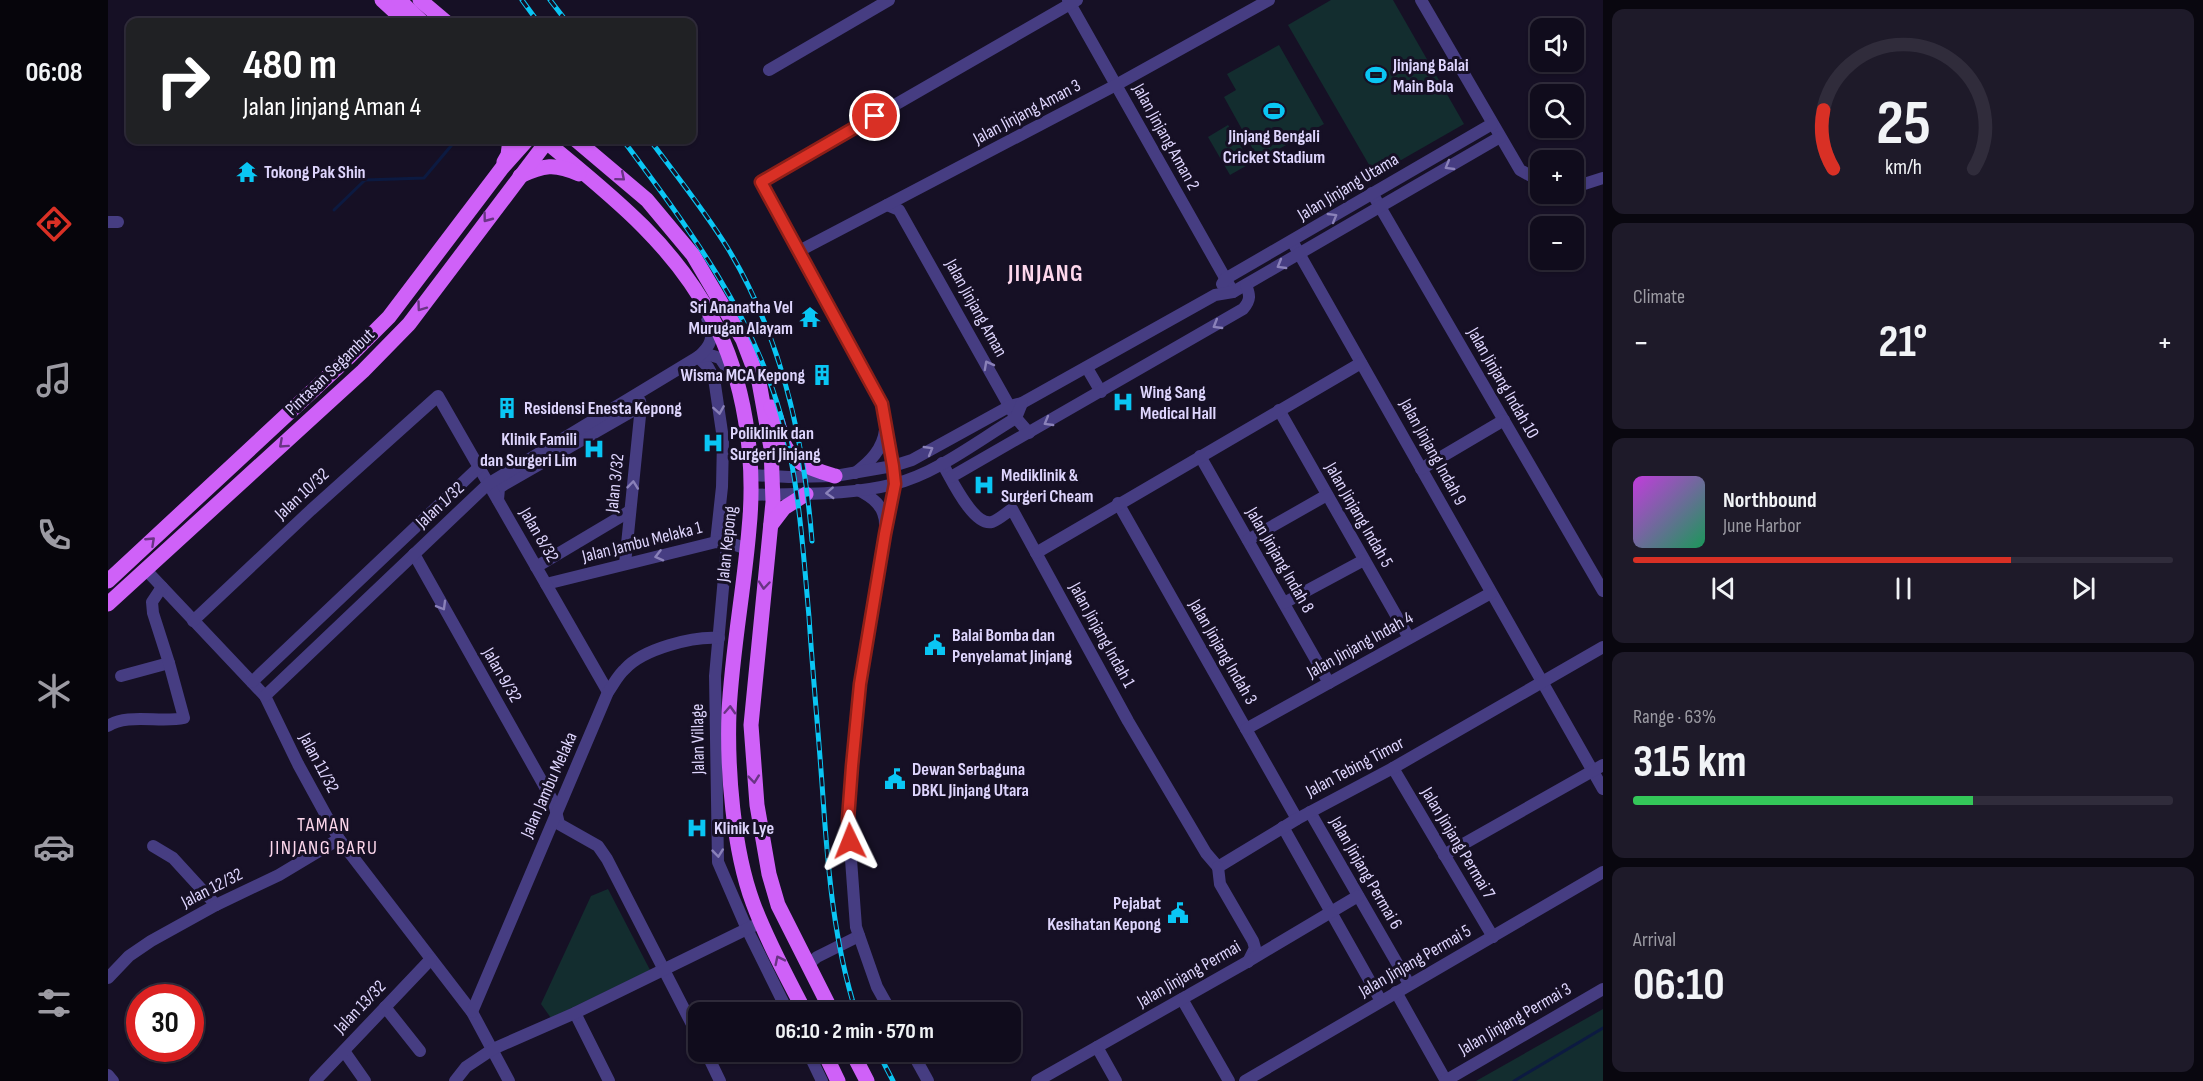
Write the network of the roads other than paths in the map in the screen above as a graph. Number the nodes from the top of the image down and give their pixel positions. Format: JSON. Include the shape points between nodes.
{"nodes":[{"id":1,"x":382,"y":0,"type":"edge"},
{"id":2,"x":399,"y":0,"type":"edge"},
{"id":3,"x":420,"y":0,"type":"edge"},
{"id":4,"x":889,"y":0,"type":"edge"},
{"id":5,"x":1269,"y":0,"type":"edge"},
{"id":6,"x":1421,"y":0,"type":"edge"},
{"id":7,"x":1072,"y":1,"type":"edge"},
{"id":8,"x":402,"y":18,"type":"edge"},
{"id":9,"x":418,"y":18,"type":"edge"},
{"id":10,"x":441,"y":18,"type":"edge"},
{"id":11,"x":769,"y":70,"type":"dead end"},
{"id":12,"x":1116,"y":85,"type":"junction"},
{"id":13,"x":1491,"y":124,"type":"junction"},
{"id":14,"x":1500,"y":137,"type":"junction"},
{"id":15,"x":509,"y":144,"type":"edge"},
{"id":16,"x":523,"y":144,"type":"edge"},
{"id":17,"x":543,"y":144,"type":"edge"},
{"id":18,"x":551,"y":144,"type":"edge"},
{"id":19,"x":581,"y":144,"type":"edge"},
{"id":20,"x":502,"y":168,"type":"junction"},
{"id":21,"x":519,"y":176,"type":"junction"},
{"id":22,"x":1530,"y":176,"type":"edge"},
{"id":23,"x":1603,"y":178,"type":"edge"},
{"id":24,"x":593,"y":180,"type":"junction"},
{"id":25,"x":1584,"y":184,"type":"edge"},
{"id":26,"x":1372,"y":193,"type":"junction"},
{"id":27,"x":887,"y":205,"type":"junction"},
{"id":28,"x":1380,"y":207,"type":"junction"},
{"id":29,"x":1292,"y":241,"type":"junction"},
{"id":30,"x":799,"y":251,"type":"junction"},
{"id":31,"x":1300,"y":254,"type":"junction"},
{"id":32,"x":670,"y":255,"type":"junction"},
{"id":33,"x":1225,"y":279,"type":"junction"},
{"id":34,"x":1246,"y":285,"type":"junction"},
{"id":35,"x":1233,"y":292,"type":"junction"},
{"id":36,"x":1215,"y":294,"type":"junction"},
{"id":37,"x":698,"y":357,"type":"junction"},
{"id":38,"x":1361,"y":363,"type":"junction"},
{"id":39,"x":1087,"y":368,"type":"junction"},
{"id":40,"x":1101,"y":392,"type":"junction"},
{"id":41,"x":763,"y":394,"type":"junction"},
{"id":42,"x":438,"y":396,"type":"joint"},
{"id":43,"x":740,"y":397,"type":"junction"},
{"id":44,"x":639,"y":400,"type":"junction"},
{"id":45,"x":1016,"y":409,"type":"junction"},
{"id":46,"x":1279,"y":410,"type":"junction"},
{"id":47,"x":886,"y":420,"type":"junction"},
{"id":48,"x":1504,"y":420,"type":"junction"},
{"id":49,"x":1029,"y":433,"type":"junction"},
{"id":50,"x":1200,"y":456,"type":"junction"},
{"id":51,"x":942,"y":462,"type":"junction"},
{"id":52,"x":893,"y":466,"type":"junction"},
{"id":53,"x":479,"y":467,"type":"junction"},
{"id":54,"x":1421,"y":469,"type":"junction"},
{"id":55,"x":854,"y":474,"type":"junction"},
{"id":56,"x":751,"y":475,"type":"junction"},
{"id":57,"x":835,"y":476,"type":"junction"},
{"id":58,"x":773,"y":477,"type":"junction"},
{"id":59,"x":951,"y":477,"type":"junction"},
{"id":60,"x":488,"y":484,"type":"junction"},
{"id":61,"x":895,"y":484,"type":"junction"},
{"id":62,"x":858,"y":490,"type":"junction"},
{"id":63,"x":773,"y":494,"type":"junction"},
{"id":64,"x":806,"y":494,"type":"junction"},
{"id":65,"x":751,"y":495,"type":"junction"},
{"id":66,"x":1327,"y":495,"type":"junction"},
{"id":67,"x":498,"y":500,"type":"junction"},
{"id":68,"x":1118,"y":503,"type":"junction"},
{"id":69,"x":630,"y":511,"type":"junction"},
{"id":70,"x":770,"y":527,"type":"junction"},
{"id":71,"x":885,"y":534,"type":"junction"},
{"id":72,"x":1248,"y":540,"type":"junction"},
{"id":73,"x":721,"y":543,"type":"junction"},
{"id":74,"x":747,"y":549,"type":"junction"},
{"id":75,"x":1036,"y":553,"type":"junction"},
{"id":76,"x":414,"y":554,"type":"junction"},
{"id":77,"x":1364,"y":560,"type":"junction"},
{"id":78,"x":625,"y":564,"type":"junction"},
{"id":79,"x":536,"y":567,"type":"junction"},
{"id":80,"x":146,"y":570,"type":"junction"},
{"id":81,"x":108,"y":581,"type":"edge"},
{"id":82,"x":546,"y":584,"type":"junction"},
{"id":83,"x":162,"y":587,"type":"junction"},
{"id":84,"x":108,"y":588,"type":"edge"},
{"id":85,"x":1603,"y":591,"type":"edge"},
{"id":86,"x":1491,"y":593,"type":"junction"},
{"id":87,"x":1284,"y":603,"type":"junction"},
{"id":88,"x":108,"y":604,"type":"edge"},
{"id":89,"x":193,"y":621,"type":"junction"},
{"id":90,"x":1409,"y":638,"type":"junction"},
{"id":91,"x":719,"y":639,"type":"junction"},
{"id":92,"x":1603,"y":646,"type":"edge"},
{"id":93,"x":170,"y":663,"type":"junction"},
{"id":94,"x":121,"y":676,"type":"dead end"},
{"id":95,"x":252,"y":682,"type":"junction"},
{"id":96,"x":1541,"y":682,"type":"junction"},
{"id":97,"x":1329,"y":683,"type":"junction"},
{"id":98,"x":608,"y":692,"type":"junction"},
{"id":99,"x":265,"y":696,"type":"junction"},
{"id":100,"x":108,"y":726,"type":"edge"},
{"id":101,"x":1246,"y":729,"type":"junction"},
{"id":102,"x":1393,"y":768,"type":"junction"},
{"id":103,"x":1598,"y":768,"type":"edge"},
{"id":104,"x":1603,"y":789,"type":"edge"},
{"id":105,"x":1310,"y":812,"type":"junction"},
{"id":106,"x":555,"y":814,"type":"junction"},
{"id":107,"x":1297,"y":819,"type":"junction"},
{"id":108,"x":1282,"y":827,"type":"junction"},
{"id":109,"x":339,"y":839,"type":"junction"},
{"id":110,"x":153,"y":846,"type":"dead end"},
{"id":111,"x":1443,"y":855,"type":"junction"},
{"id":112,"x":1218,"y":867,"type":"junction"},
{"id":113,"x":1603,"y":872,"type":"edge"},
{"id":114,"x":1358,"y":896,"type":"junction"},
{"id":115,"x":216,"y":905,"type":"junction"},
{"id":116,"x":1331,"y":912,"type":"junction"},
{"id":117,"x":754,"y":926,"type":"junction"},
{"id":118,"x":859,"y":936,"type":"junction"},
{"id":119,"x":1493,"y":937,"type":"junction"},
{"id":120,"x":431,"y":959,"type":"junction"},
{"id":121,"x":1247,"y":962,"type":"junction"},
{"id":122,"x":665,"y":969,"type":"junction"},
{"id":123,"x":811,"y":970,"type":"junction"},
{"id":124,"x":108,"y":978,"type":"edge"},
{"id":125,"x":1409,"y":984,"type":"junction"},
{"id":126,"x":1603,"y":989,"type":"edge"},
{"id":127,"x":1396,"y":992,"type":"junction"},
{"id":128,"x":1182,"y":999,"type":"junction"},
{"id":129,"x":1381,"y":1000,"type":"junction"},
{"id":130,"x":784,"y":1002,"type":"edge"},
{"id":131,"x":799,"y":1002,"type":"edge"},
{"id":132,"x":827,"y":1002,"type":"edge"},
{"id":133,"x":885,"y":1002,"type":"edge"},
{"id":134,"x":385,"y":1007,"type":"junction"},
{"id":135,"x":472,"y":1012,"type":"junction"},
{"id":136,"x":575,"y":1013,"type":"junction"},
{"id":137,"x":688,"y":1016,"type":"edge"},
{"id":138,"x":1097,"y":1047,"type":"junction"},
{"id":139,"x":493,"y":1049,"type":"junction"},
{"id":140,"x":344,"y":1051,"type":"junction"},
{"id":141,"x":420,"y":1051,"type":"dead end"},
{"id":142,"x":711,"y":1062,"type":"edge"},
{"id":143,"x":813,"y":1062,"type":"edge"},
{"id":144,"x":829,"y":1062,"type":"edge"},
{"id":145,"x":857,"y":1062,"type":"edge"},
{"id":146,"x":918,"y":1062,"type":"edge"},
{"id":147,"x":108,"y":1075,"type":"edge"},
{"id":148,"x":113,"y":1081,"type":"edge"},
{"id":149,"x":315,"y":1081,"type":"edge"},
{"id":150,"x":365,"y":1081,"type":"edge"},
{"id":151,"x":455,"y":1081,"type":"edge"},
{"id":152,"x":509,"y":1081,"type":"edge"},
{"id":153,"x":609,"y":1081,"type":"edge"},
{"id":154,"x":720,"y":1081,"type":"edge"},
{"id":155,"x":822,"y":1081,"type":"edge"},
{"id":156,"x":838,"y":1081,"type":"edge"},
{"id":157,"x":867,"y":1081,"type":"edge"},
{"id":158,"x":928,"y":1081,"type":"edge"},
{"id":159,"x":1037,"y":1081,"type":"edge"},
{"id":160,"x":1116,"y":1081,"type":"edge"},
{"id":161,"x":1229,"y":1081,"type":"edge"},
{"id":162,"x":1245,"y":1081,"type":"edge"},
{"id":163,"x":1446,"y":1081,"type":"edge"}],
"edges":[{"from":1,"to":8,"type":"main road"},
{"from":2,"to":9,"type":"main road"},
{"from":3,"to":10,"type":"main road"},
{"from":4,"to":11,"type":"street"},
{"from":5,"to":12,"type":"street","name":"Jalan Jinjang Aman 3"},
{"from":6,"to":13,"type":"street"},
{"from":7,"to":12,"type":"street","name":"Jalan Jinjang Aman 2"},
{"from":7,"to":30,"type":"street","via":[[761,182]]},
{"from":12,"to":27,"type":"street","name":"Jalan Jinjang Aman 3"},
{"from":12,"to":33,"type":"street","name":"Jalan Jinjang Aman 2"},
{"from":13,"to":14,"type":"street"},
{"from":13,"to":26,"type":"street","name":"Jalan Jinjang Utama"},
{"from":14,"to":22,"type":"street","via":[[1520,170]]},
{"from":14,"to":28,"type":"street","name":"Jalan Jinjang Utama","one_way":true},
{"from":15,"to":20,"type":"main road"},
{"from":16,"to":20,"type":"main road","name":"Pintasan Segambut"},
{"from":17,"to":21,"type":"main road","name":"Pintasan Segambut"},
{"from":18,"to":24,"type":"main road","name":"Jalan Kepong"},
{"from":19,"to":41,"type":"main road","one_way":true,"via":[[647,200],[693,255],[743,340]]},
{"from":81,"to":20,"type":"main road","name":"Pintasan Segambut","one_way":true,"via":[[381,325]]},
{"from":21,"to":24,"type":"main road","via":[[556,166]]},
{"from":21,"to":80,"type":"main road","name":"Pintasan Segambut","one_way":true,"via":[[408,324],[363,371]]},
{"from":23,"to":25,"type":"street"},
{"from":24,"to":32,"type":"main road","name":"Jalan Kepong","via":[[619,201]]},
{"from":26,"to":28,"type":"street","name":"Jalan Jinjang Indah 10"},
{"from":29,"to":26,"type":"street","name":"Jalan Jinjang Utama","one_way":true},
{"from":27,"to":30,"type":"street","name":"Jalan Jinjang Aman 3"},
{"from":45,"to":27,"type":"street","name":"Jalan Jinjang Aman","one_way":true,"via":[[899,210]]},
{"from":28,"to":31,"type":"street","name":"Jalan Jinjang Utama"},
{"from":28,"to":48,"type":"street","name":"Jalan Jinjang Indah 10"},
{"from":29,"to":31,"type":"street","name":"Jalan Jinjang Indah 9"},
{"from":29,"to":33,"type":"street","name":"Jalan Jinjang Utama"},
{"from":30,"to":47,"type":"street","via":[[882,404]]},
{"from":31,"to":34,"type":"street","name":"Jalan Jinjang Utama","one_way":true},
{"from":31,"to":38,"type":"street","name":"Jalan Jinjang Indah 9"},
{"from":32,"to":37,"type":"street","via":[[712,335],[710,345]]},
{"from":32,"to":43,"type":"main road","name":"Jalan Kepong","via":[[711,317],[730,360]]},
{"from":33,"to":35,"type":"street","name":"Jalan Jinjang Aman 2"},
{"from":33,"to":36,"type":"street","name":"Jalan Jinjang Utama"},
{"from":34,"to":35,"type":"street","name":"Jalan Jinjang Utama"},
{"from":34,"to":40,"type":"street","one_way":true,"via":[[1250,297],[1244,309]]},
{"from":35,"to":36,"type":"street","name":"Jalan Jinjang Utama"},
{"from":36,"to":39,"type":"street","name":"Jalan Jinjang Utama"},
{"from":37,"to":43,"type":"street","via":[[720,358]]},
{"from":37,"to":44,"type":"street","name":"Jalan 1/32"},
{"from":37,"to":73,"type":"street","name":"Jalan Village","one_way":true,"via":[[714,378],[723,438]]},
{"from":38,"to":46,"type":"street"},
{"from":38,"to":54,"type":"street","name":"Jalan Jinjang Indah 9"},
{"from":39,"to":40,"type":"street"},
{"from":39,"to":45,"type":"street","name":"Jalan Jinjang Utama"},
{"from":40,"to":49,"type":"street","one_way":true},
{"from":41,"to":57,"type":"main road","via":[[775,413],[788,453],[809,468]]},
{"from":41,"to":58,"type":"main road"},
{"from":42,"to":53,"type":"street","name":"Jalan 8/32"},
{"from":42,"to":89,"type":"street","name":"Jalan 10/32"},
{"from":43,"to":56,"type":"main road","name":"Jalan Kepong"},
{"from":44,"to":60,"type":"street","name":"Jalan 1/32"},
{"from":44,"to":67,"type":"street","via":[[499,488]]},
{"from":69,"to":44,"type":"street","name":"Jalan 3/32","one_way":true},
{"from":45,"to":49,"type":"street","name":"Jalan Jinjang Aman"},
{"from":45,"to":51,"type":"street","name":"Jalan Jinjang Utama"},
{"from":52,"to":45,"type":"street","name":"Jalan Jinjang Utama","one_way":true},
{"from":46,"to":50,"type":"street"},
{"from":46,"to":66,"type":"street","name":"Jalan Jinjang Indah 5"},
{"from":47,"to":52,"type":"street"},
{"from":47,"to":55,"type":"street","via":[[882,446]]},
{"from":48,"to":54,"type":"street"},
{"from":48,"to":85,"type":"street","name":"Jalan Jinjang Indah 10"},
{"from":49,"to":59,"type":"street"},
{"from":50,"to":68,"type":"street"},
{"from":50,"to":72,"type":"street","name":"Jalan Jinjang Indah 8"},
{"from":51,"to":59,"type":"street","name":"Jalan Jinjang Indah 1"},
{"from":51,"to":61,"type":"street","name":"Jalan Jinjang Utama"},
{"from":52,"to":55,"type":"street","name":"Jalan Jinjang Utama"},
{"from":52,"to":61,"type":"street"},
{"from":53,"to":60,"type":"street","name":"Jalan 8/32"},
{"from":53,"to":95,"type":"street"},
{"from":54,"to":86,"type":"street","name":"Jalan Jinjang Indah 9"},
{"from":55,"to":57,"type":"street","name":"Jalan Jinjang Utama"},
{"from":56,"to":58,"type":"street","name":"Jalan Jinjang Utama"},
{"from":56,"to":65,"type":"main road","name":"Jalan Kepong"},
{"from":57,"to":58,"type":"street","name":"Jalan Jinjang Utama"},
{"from":58,"to":63,"type":"main road"},
{"from":59,"to":75,"type":"street","name":"Jalan Jinjang Indah 1","via":[[974,515],[983,522],[992,522],[1012,509]]},
{"from":60,"to":67,"type":"street","name":"Jalan 8/32"},
{"from":60,"to":76,"type":"street","name":"Jalan 1/32"},
{"from":61,"to":62,"type":"street","name":"Jalan Jinjang Utama"},
{"from":61,"to":71,"type":"street"},
{"from":62,"to":64,"type":"street","name":"Jalan Jinjang Utama","one_way":true},
{"from":62,"to":71,"type":"street","via":[[877,502],[885,515]]},
{"from":63,"to":64,"type":"street","name":"Jalan Jinjang Utama"},
{"from":63,"to":65,"type":"street","name":"Jalan Jinjang Utama"},
{"from":63,"to":70,"type":"main road"},
{"from":64,"to":70,"type":"main road","via":[[784,508]]},
{"from":65,"to":74,"type":"main road","name":"Jalan Kepong"},
{"from":66,"to":72,"type":"street"},
{"from":66,"to":77,"type":"street","name":"Jalan Jinjang Indah 5"},
{"from":67,"to":79,"type":"street","name":"Jalan 8/32"},
{"from":68,"to":75,"type":"street"},
{"from":68,"to":101,"type":"street","name":"Jalan Jinjang Indah 3"},
{"from":69,"to":78,"type":"street","name":"Jalan 3/32"},
{"from":69,"to":79,"type":"street"},
{"from":70,"to":123,"type":"main road","one_way":true,"via":[[751,725],[753,770],[771,886]]},
{"from":71,"to":118,"type":"street","via":[[860,684],[848,819]]},
{"from":72,"to":87,"type":"street","name":"Jalan Jinjang Indah 8"},
{"from":73,"to":74,"type":"street","name":"Jalan Jambu Melaka 1"},
{"from":73,"to":78,"type":"street","name":"Jalan Jambu Melaka 1","one_way":true},
{"from":73,"to":91,"type":"street","name":"Jalan Village"},
{"from":117,"to":74,"type":"main road","name":"Jalan Kepong","one_way":true,"via":[[752,900],[739,849],[729,712]]},
{"from":75,"to":112,"type":"street","name":"Jalan Jinjang Indah 1","via":[[1128,721],[1206,854]]},
{"from":76,"to":99,"type":"street","name":"Jalan 1/32"},
{"from":76,"to":106,"type":"street","name":"Jalan 9/32","one_way":true,"via":[[554,803]]},
{"from":77,"to":87,"type":"street"},
{"from":77,"to":90,"type":"street","name":"Jalan Jinjang Indah 5"},
{"from":78,"to":82,"type":"street","name":"Jalan Jambu Melaka 1"},
{"from":79,"to":82,"type":"street","name":"Jalan 8/32"},
{"from":80,"to":83,"type":"street","name":"Jalan 11/32"},
{"from":80,"to":84,"type":"main road","via":[[136,565]]},
{"from":80,"to":88,"type":"main road","name":"Pintasan Segambut"},
{"from":82,"to":98,"type":"street","name":"Jalan 8/32"},
{"from":83,"to":89,"type":"street","name":"Jalan 11/32"},
{"from":83,"to":93,"type":"street","via":[[152,602],[153,614]]},
{"from":86,"to":90,"type":"street","name":"Jalan Jinjang Indah 4"},
{"from":86,"to":96,"type":"street","name":"Jalan Jinjang Indah 9"},
{"from":87,"to":97,"type":"street","name":"Jalan Jinjang Indah 8"},
{"from":89,"to":95,"type":"street","name":"Jalan 11/32"},
{"from":90,"to":97,"type":"street","name":"Jalan Jinjang Indah 4"},
{"from":91,"to":98,"type":"street","name":"Jalan Jambu Melaka","via":[[669,645],[638,658]]},
{"from":91,"to":117,"type":"street","name":"Jalan Village","one_way":true,"via":[[715,676],[717,848],[722,873]]},
{"from":92,"to":96,"type":"street","name":"Jalan Tebing Timor"},
{"from":93,"to":94,"type":"street"},
{"from":93,"to":100,"type":"street","via":[[184,718],[124,719]]},
{"from":95,"to":99,"type":"street","name":"Jalan 11/32"},
{"from":96,"to":102,"type":"street","name":"Jalan Tebing Timor"},
{"from":96,"to":103,"type":"street","name":"Jalan Jinjang Indah 9"},
{"from":97,"to":101,"type":"street","name":"Jalan Jinjang Indah 4"},
{"from":98,"to":106,"type":"street","name":"Jalan Jambu Melaka"},
{"from":99,"to":109,"type":"street","name":"Jalan 11/32"},
{"from":101,"to":107,"type":"street","name":"Jalan Jinjang Indah 3"},
{"from":102,"to":105,"type":"street","name":"Jalan Tebing Timor"},
{"from":102,"to":111,"type":"street","name":"Jalan Jinjang Permai 7"},
{"from":103,"to":104,"type":"street","name":"Jalan Jinjang Indah 9"},
{"from":103,"to":111,"type":"street"},
{"from":105,"to":107,"type":"street","name":"Jalan Tebing Timor"},
{"from":105,"to":114,"type":"street","name":"Jalan Jinjang Permai 6"},
{"from":106,"to":122,"type":"street","via":[[559,824],[598,846]]},
{"from":106,"to":135,"type":"street","name":"Jalan Jambu Melaka"},
{"from":107,"to":108,"type":"street","name":"Jalan Tebing Timor"},
{"from":108,"to":112,"type":"street","name":"Jalan Tebing Timor"},
{"from":108,"to":116,"type":"street"},
{"from":109,"to":115,"type":"street","name":"Jalan 12/32","via":[[279,875]]},
{"from":109,"to":120,"type":"street","name":"Jalan 11/32"},
{"from":110,"to":115,"type":"street","via":[[176,860]]},
{"from":111,"to":119,"type":"street","name":"Jalan Jinjang Permai 7"},
{"from":112,"to":121,"type":"street","via":[[1220,884],[1256,948]]},
{"from":113,"to":119,"type":"street","name":"Jalan Jinjang Permai 5"},
{"from":114,"to":116,"type":"street","name":"Jalan Jinjang Permai"},
{"from":114,"to":125,"type":"street","name":"Jalan Jinjang Permai 6"},
{"from":115,"to":124,"type":"street","name":"Jalan 12/32","via":[[151,941]]},
{"from":116,"to":121,"type":"street","name":"Jalan Jinjang Permai"},
{"from":116,"to":129,"type":"street"},
{"from":117,"to":122,"type":"street"},
{"from":117,"to":130,"type":"street","name":"Jalan Kepong"},
{"from":131,"to":117,"type":"main road","name":"Jalan Kepong","one_way":true},
{"from":118,"to":123,"type":"street","via":[[817,957],[811,962]]},
{"from":118,"to":133,"type":"street"},
{"from":119,"to":125,"type":"street","name":"Jalan Jinjang Permai 5"},
{"from":120,"to":134,"type":"street","name":"Jalan 13/32"},
{"from":120,"to":135,"type":"street","name":"Jalan 11/32"},
{"from":121,"to":128,"type":"street","name":"Jalan Jinjang Permai"},
{"from":122,"to":136,"type":"street"},
{"from":122,"to":137,"type":"street"},
{"from":123,"to":132,"type":"main road"},
{"from":125,"to":127,"type":"street","name":"Jalan Jinjang Permai 5"},
{"from":126,"to":163,"type":"street","name":"Jalan Jinjang Permai 3"},
{"from":127,"to":129,"type":"street","name":"Jalan Jinjang Permai 5"},
{"from":127,"to":163,"type":"street"},
{"from":128,"to":138,"type":"street","name":"Jalan Jinjang Permai"},
{"from":128,"to":161,"type":"street"},
{"from":129,"to":162,"type":"street","name":"Jalan Jinjang Permai 5"},
{"from":134,"to":140,"type":"street","name":"Jalan 13/32"},
{"from":134,"to":141,"type":"street"},
{"from":135,"to":139,"type":"street","name":"Jalan 11/32"},
{"from":136,"to":139,"type":"street"},
{"from":136,"to":153,"type":"street"},
{"from":138,"to":159,"type":"street","name":"Jalan Jinjang Permai"},
{"from":138,"to":160,"type":"street"},
{"from":139,"to":151,"type":"street","via":[[466,1067]]},
{"from":139,"to":152,"type":"street","name":"Jalan 11/32"},
{"from":140,"to":149,"type":"street","name":"Jalan 13/32"},
{"from":140,"to":150,"type":"street"},
{"from":142,"to":154,"type":"street"},
{"from":143,"to":155,"type":"street"},
{"from":144,"to":156,"type":"main road"},
{"from":145,"to":157,"type":"main road"},
{"from":146,"to":158,"type":"street"},
{"from":147,"to":148,"type":"street"}]}
